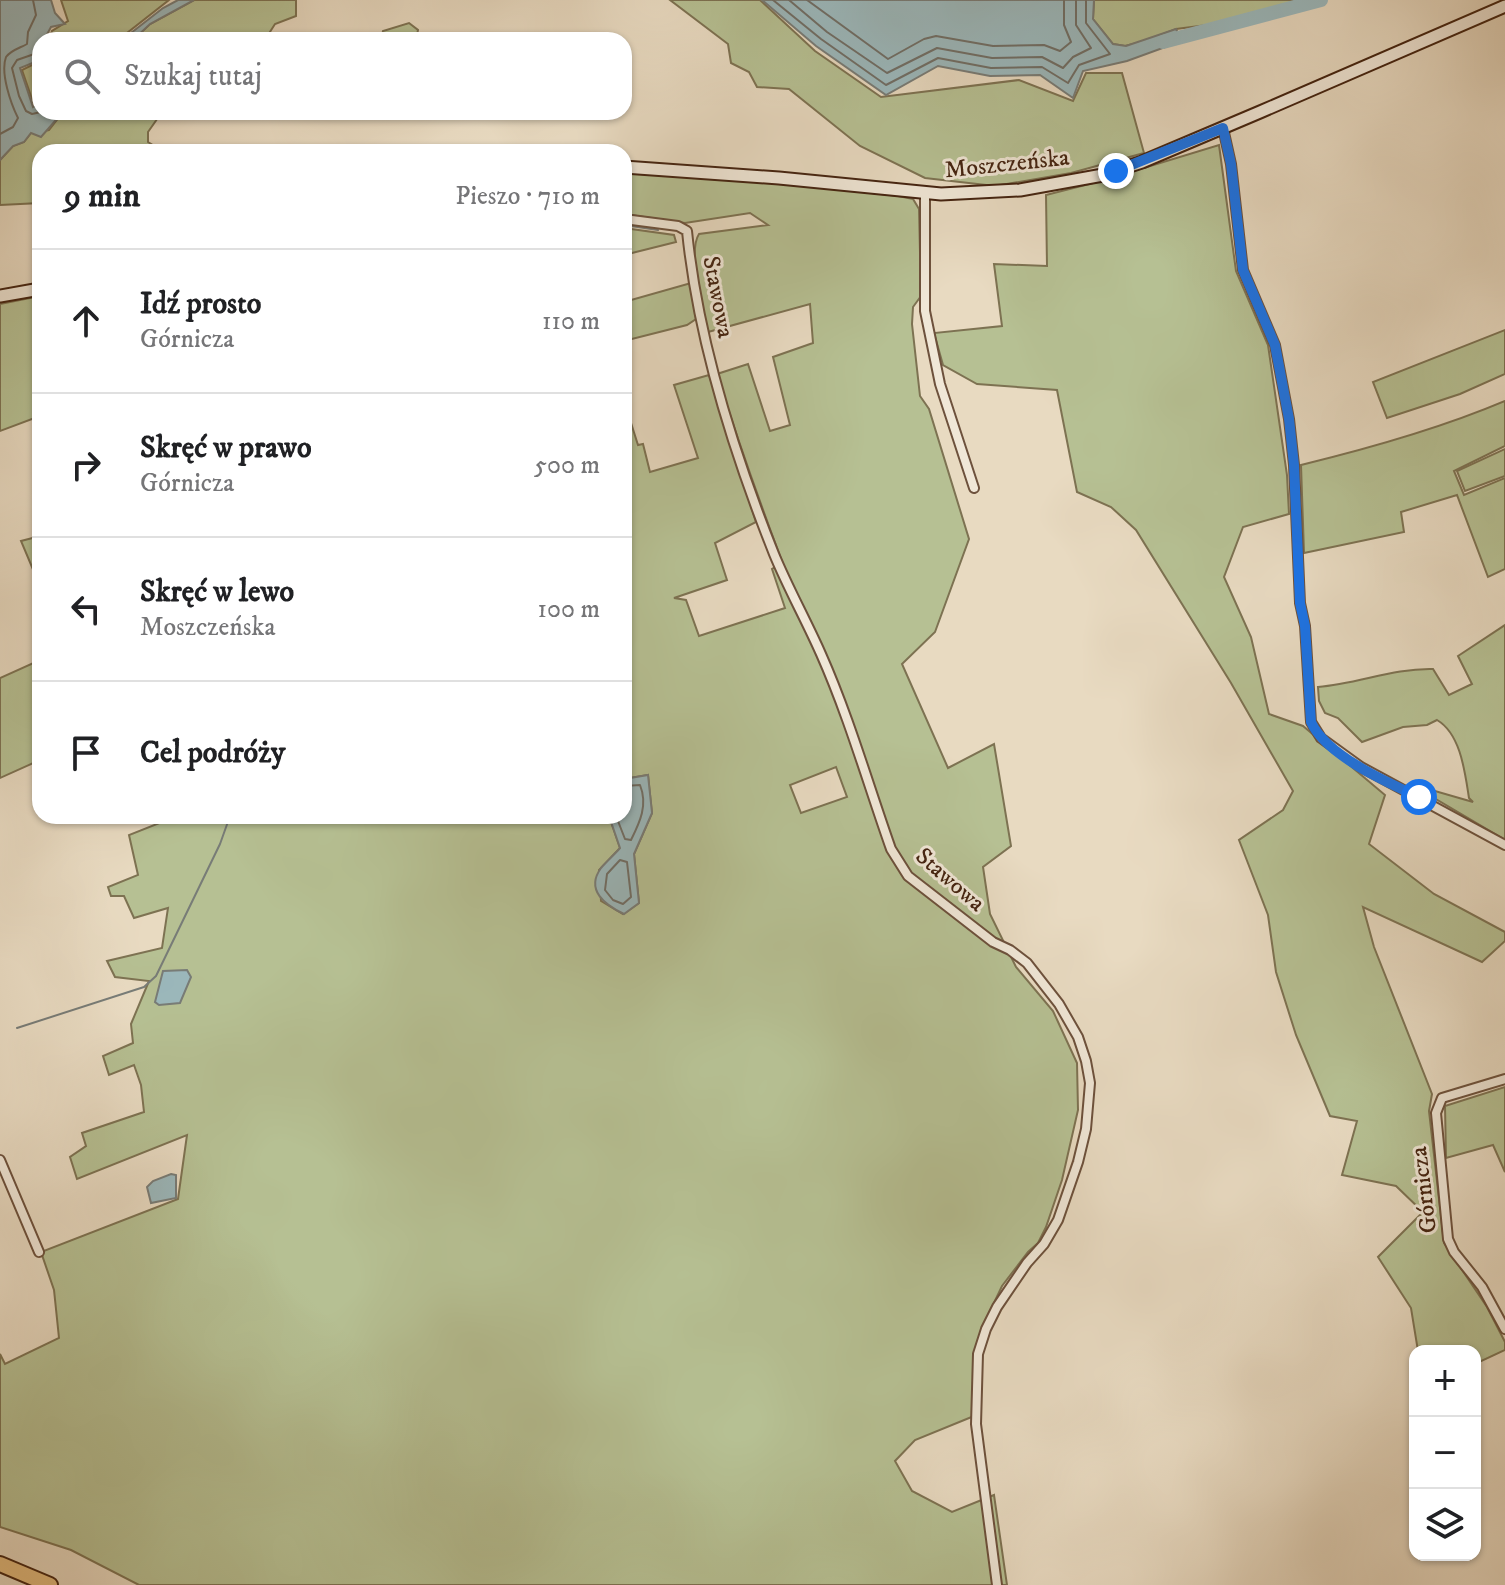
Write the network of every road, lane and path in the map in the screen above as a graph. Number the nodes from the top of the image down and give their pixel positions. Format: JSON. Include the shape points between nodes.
{"nodes":[{"id":1,"x":1505,"y":6,"type":"edge"},
{"id":2,"x":1223,"y":128,"type":"junction"},
{"id":3,"x":632,"y":168,"type":"edge"},
{"id":4,"x":925,"y":193,"type":"junction"},
{"id":5,"x":632,"y":220,"type":"edge"},
{"id":6,"x":32,"y":290,"type":"edge"},
{"id":7,"x":0,"y":296,"type":"edge"},
{"id":8,"x":974,"y":488,"type":"dead end"},
{"id":9,"x":1505,"y":845,"type":"edge"},
{"id":10,"x":1505,"y":1079,"type":"edge"},
{"id":11,"x":0,"y":1160,"type":"edge"},
{"id":12,"x":39,"y":1252,"type":"dead end"},
{"id":13,"x":1505,"y":1329,"type":"edge"},
{"id":14,"x":0,"y":1564,"type":"edge"},
{"id":15,"x":50,"y":1585,"type":"edge"},
{"id":16,"x":997,"y":1585,"type":"edge"}],
"edges":[{"from":1,"to":2,"type":"street","name":"Moszczeńska"},
{"from":2,"to":4,"type":"street","name":"Moszczeńska","via":[[1103,175],[1020,190]]},
{"from":2,"to":9,"type":"street","via":[[1243,270],[1275,345],[1289,419],[1311,722],[1321,738],[1361,767]]},
{"from":3,"to":4,"type":"street","name":"Moszczeńska"},
{"from":4,"to":8,"type":"street","via":[[925,311],[947,409]]},
{"from":5,"to":16,"type":"street","name":"Stawowa","via":[[687,231],[701,323],[736,445],[775,555],[839,698],[899,864],[981,933],[1027,963],[1059,1004],[1086,1061],[1086,1129],[1058,1220],[997,1307],[978,1354],[976,1424]]},
{"from":6,"to":7,"type":"street"},
{"from":10,"to":13,"type":"street","name":"Górnicza","via":[[1442,1098],[1436,1113],[1448,1239]]},
{"from":11,"to":12,"type":"street"},
{"from":14,"to":15,"type":"highway"}]}
